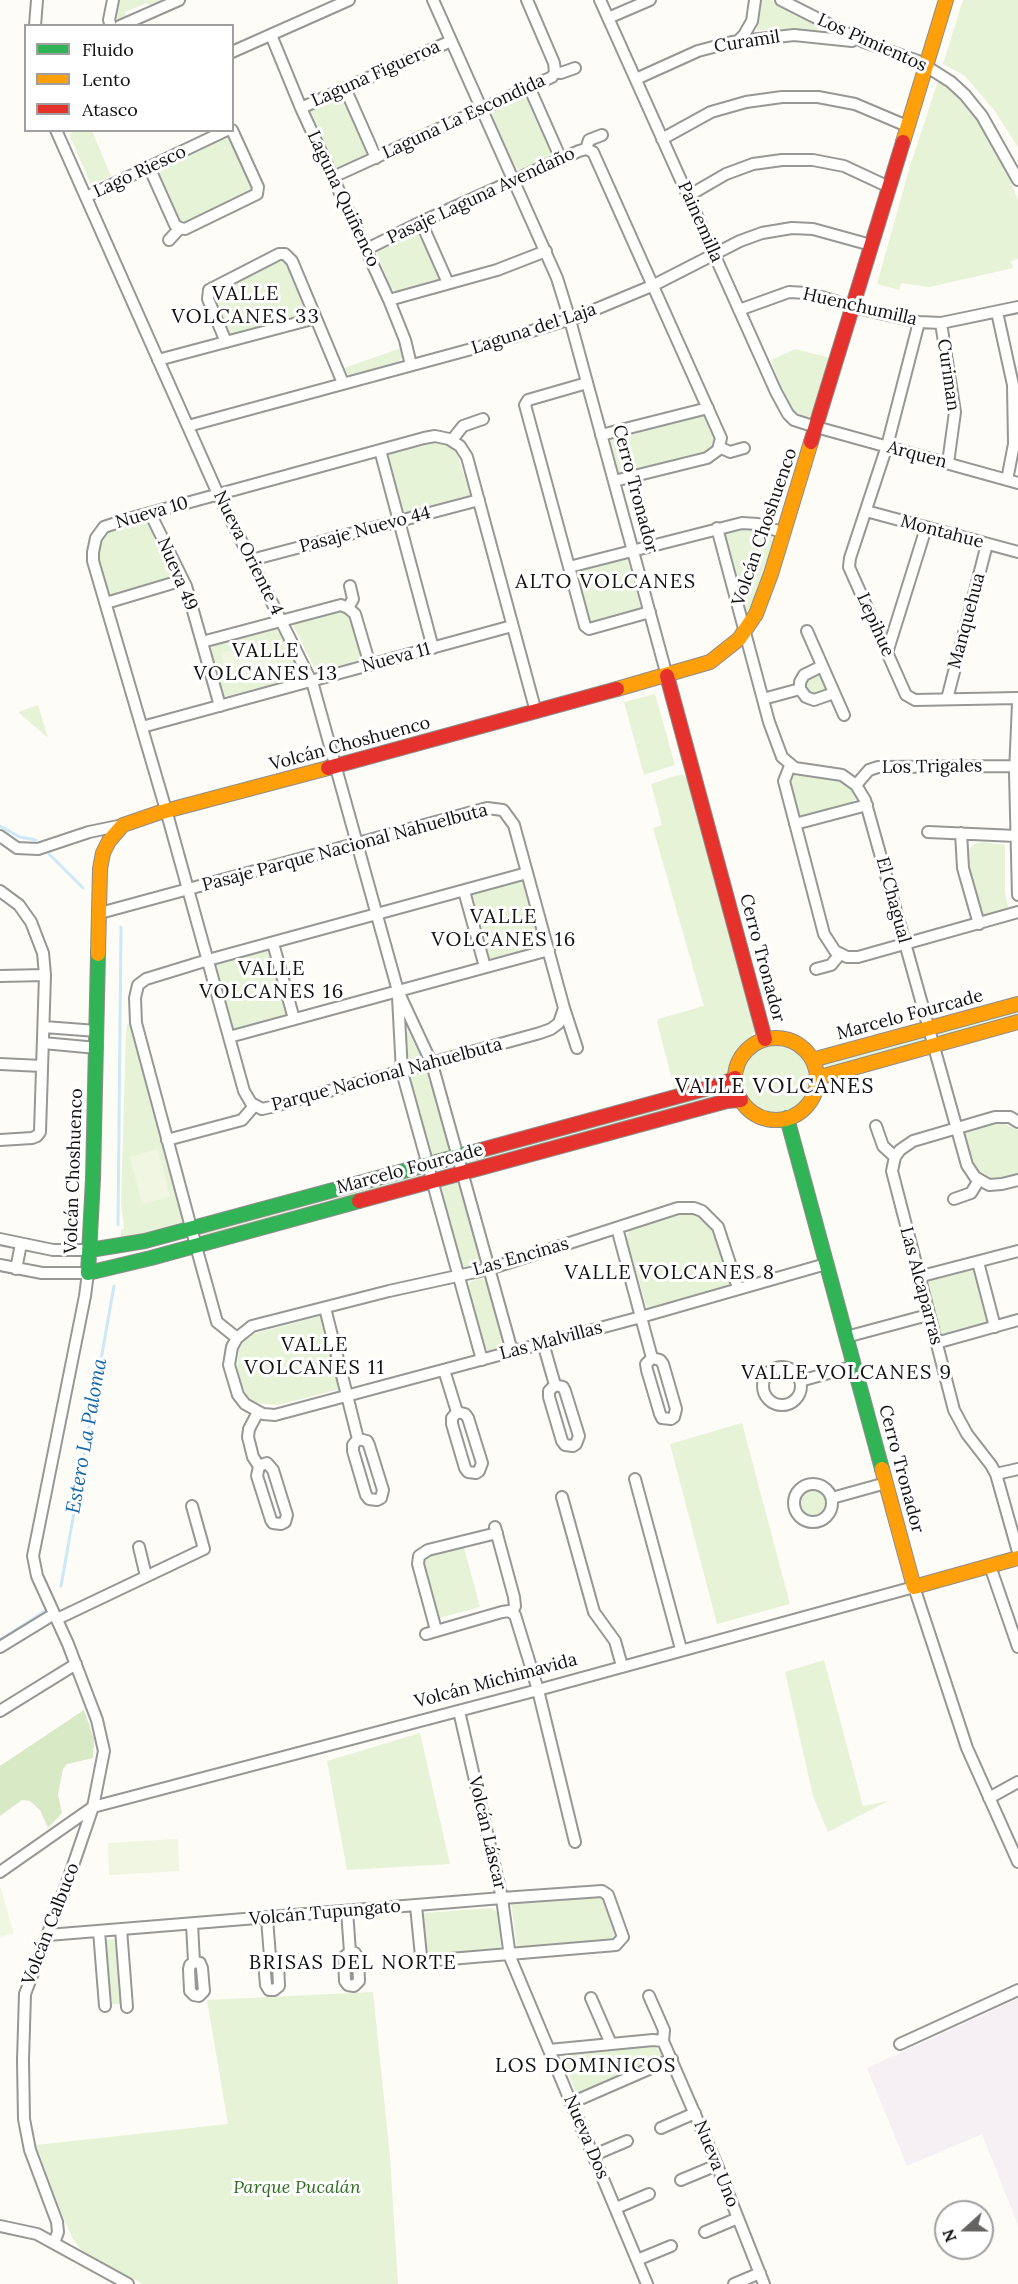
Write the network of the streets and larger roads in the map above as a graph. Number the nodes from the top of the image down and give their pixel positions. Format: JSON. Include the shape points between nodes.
{"nodes":[{"id":1,"x":37,"y":0,"type":"edge"},
{"id":2,"x":113,"y":0,"type":"edge"},
{"id":3,"x":179,"y":0,"type":"edge"},
{"id":4,"x":349,"y":0,"type":"edge"},
{"id":5,"x":433,"y":0,"type":"edge"},
{"id":6,"x":526,"y":0,"type":"edge"},
{"id":7,"x":600,"y":0,"type":"edge"},
{"id":8,"x":650,"y":0,"type":"edge"},
{"id":9,"x":755,"y":0,"type":"edge"},
{"id":10,"x":781,"y":0,"type":"edge"},
{"id":11,"x":945,"y":0,"type":"edge"},
{"id":12,"x":608,"y":18,"type":"junction"},
{"id":13,"x":35,"y":24,"type":"edge"},
{"id":14,"x":110,"y":24,"type":"edge"},
{"id":15,"x":125,"y":24,"type":"edge"},
{"id":16,"x":271,"y":35,"type":"junction"},
{"id":17,"x":451,"y":41,"type":"junction"},
{"id":18,"x":738,"y":41,"type":"junction"},
{"id":19,"x":864,"y":42,"type":"junction"},
{"id":20,"x":234,"y":51,"type":"edge"},
{"id":21,"x":926,"y":65,"type":"junction"},
{"id":22,"x":575,"y":68,"type":"dead end"},
{"id":23,"x":555,"y":72,"type":"junction"},
{"id":24,"x":636,"y":79,"type":"junction"},
{"id":25,"x":345,"y":88,"type":"junction"},
{"id":26,"x":530,"y":89,"type":"junction"},
{"id":27,"x":301,"y":108,"type":"junction"},
{"id":28,"x":482,"y":110,"type":"junction"},
{"id":29,"x":907,"y":126,"type":"junction"},
{"id":30,"x":57,"y":132,"type":"edge"},
{"id":31,"x":223,"y":132,"type":"edge"},
{"id":32,"x":233,"y":132,"type":"edge"},
{"id":33,"x":602,"y":135,"type":"dead end"},
{"id":34,"x":662,"y":139,"type":"junction"},
{"id":35,"x":586,"y":149,"type":"junction"},
{"id":36,"x":376,"y":158,"type":"junction"},
{"id":37,"x":561,"y":159,"type":"junction"},
{"id":38,"x":149,"y":167,"type":"junction"},
{"id":39,"x":333,"y":177,"type":"junction"},
{"id":40,"x":1018,"y":180,"type":"edge"},
{"id":41,"x":514,"y":181,"type":"junction"},
{"id":42,"x":889,"y":187,"type":"junction"},
{"id":43,"x":688,"y":196,"type":"junction"},
{"id":44,"x":86,"y":197,"type":"junction"},
{"id":45,"x":421,"y":222,"type":"junction"},
{"id":46,"x":180,"y":228,"type":"junction"},
{"id":47,"x":168,"y":240,"type":"dead end"},
{"id":48,"x":871,"y":245,"type":"junction"},
{"id":49,"x":367,"y":249,"type":"junction"},
{"id":50,"x":546,"y":251,"type":"junction"},
{"id":51,"x":715,"y":255,"type":"junction"},
{"id":52,"x":448,"y":283,"type":"junction"},
{"id":53,"x":654,"y":285,"type":"junction"},
{"id":54,"x":389,"y":300,"type":"junction"},
{"id":55,"x":853,"y":306,"type":"junction"},
{"id":56,"x":1018,"y":307,"type":"edge"},
{"id":57,"x":739,"y":310,"type":"junction"},
{"id":58,"x":997,"y":312,"type":"junction"},
{"id":59,"x":316,"y":318,"type":"junction"},
{"id":60,"x":570,"y":320,"type":"junction"},
{"id":61,"x":919,"y":322,"type":"junction"},
{"id":62,"x":941,"y":323,"type":"junction"},
{"id":63,"x":226,"y":342,"type":"junction"},
{"id":64,"x":158,"y":360,"type":"junction"},
{"id":65,"x":411,"y":365,"type":"junction"},
{"id":66,"x":587,"y":382,"type":"junction"},
{"id":67,"x":343,"y":383,"type":"junction"},
{"id":68,"x":708,"y":408,"type":"junction"},
{"id":69,"x":483,"y":419,"type":"dead end"},
{"id":70,"x":188,"y":426,"type":"junction"},
{"id":71,"x":816,"y":427,"type":"junction"},
{"id":72,"x":601,"y":435,"type":"junction"},
{"id":73,"x":452,"y":440,"type":"junction"},
{"id":74,"x":887,"y":446,"type":"junction"},
{"id":75,"x":719,"y":447,"type":"junction"},
{"id":76,"x":744,"y":448,"type":"dead end"},
{"id":77,"x":380,"y":450,"type":"junction"},
{"id":78,"x":948,"y":463,"type":"junction"},
{"id":79,"x":614,"y":481,"type":"junction"},
{"id":80,"x":1013,"y":481,"type":"edge"},
{"id":81,"x":219,"y":494,"type":"junction"},
{"id":82,"x":479,"y":500,"type":"junction"},
{"id":83,"x":866,"y":511,"type":"junction"},
{"id":84,"x":150,"y":513,"type":"junction"},
{"id":85,"x":399,"y":522,"type":"junction"},
{"id":86,"x":717,"y":528,"type":"junction"},
{"id":87,"x":926,"y":528,"type":"junction"},
{"id":88,"x":784,"y":533,"type":"junction"},
{"id":89,"x":987,"y":544,"type":"junction"},
{"id":90,"x":633,"y":550,"type":"junction"},
{"id":91,"x":1018,"y":552,"type":"edge"},
{"id":92,"x":251,"y":560,"type":"junction"},
{"id":93,"x":569,"y":567,"type":"junction"},
{"id":94,"x":183,"y":580,"type":"junction"},
{"id":95,"x":350,"y":586,"type":"dead end"},
{"id":96,"x":106,"y":603,"type":"junction"},
{"id":97,"x":348,"y":608,"type":"junction"},
{"id":98,"x":650,"y":612,"type":"junction"},
{"id":99,"x":281,"y":620,"type":"junction"},
{"id":100,"x":512,"y":626,"type":"junction"},
{"id":101,"x":744,"y":631,"type":"junction"},
{"id":102,"x":807,"y":631,"type":"dead end"},
{"id":103,"x":202,"y":642,"type":"junction"},
{"id":104,"x":433,"y":648,"type":"junction"},
{"id":105,"x":887,"y":653,"type":"junction"},
{"id":106,"x":370,"y":665,"type":"junction"},
{"id":107,"x":822,"y":666,"type":"junction"},
{"id":108,"x":667,"y":676,"type":"junction"},
{"id":109,"x":311,"y":681,"type":"junction"},
{"id":110,"x":800,"y":689,"type":"junction"},
{"id":111,"x":834,"y":693,"type":"junction"},
{"id":112,"x":1018,"y":698,"type":"edge"},
{"id":113,"x":763,"y":699,"type":"junction"},
{"id":114,"x":947,"y":699,"type":"junction"},
{"id":115,"x":1018,"y":703,"type":"edge"},
{"id":116,"x":220,"y":706,"type":"junction"},
{"id":117,"x":536,"y":712,"type":"junction"},
{"id":118,"x":844,"y":715,"type":"dead end"},
{"id":119,"x":142,"y":727,"type":"junction"},
{"id":120,"x":336,"y":766,"type":"junction"},
{"id":121,"x":790,"y":766,"type":"junction"},
{"id":122,"x":1016,"y":771,"type":"edge"},
{"id":123,"x":856,"y":785,"type":"junction"},
{"id":124,"x":867,"y":805,"type":"junction"},
{"id":125,"x":166,"y":810,"type":"junction"},
{"id":126,"x":795,"y":824,"type":"junction"},
{"id":127,"x":123,"y":825,"type":"junction"},
{"id":128,"x":928,"y":832,"type":"dead end"},
{"id":129,"x":961,"y":833,"type":"junction"},
{"id":130,"x":0,"y":836,"type":"edge"},
{"id":131,"x":1016,"y":836,"type":"junction"},
{"id":132,"x":357,"y":843,"type":"junction"},
{"id":133,"x":527,"y":873,"type":"junction"},
{"id":134,"x":188,"y":889,"type":"junction"},
{"id":135,"x":0,"y":891,"type":"edge"},
{"id":136,"x":464,"y":891,"type":"junction"},
{"id":137,"x":1018,"y":895,"type":"edge"},
{"id":138,"x":1018,"y":912,"type":"edge"},
{"id":139,"x":100,"y":913,"type":"junction"},
{"id":140,"x":377,"y":914,"type":"junction"},
{"id":141,"x":979,"y":924,"type":"junction"},
{"id":142,"x":273,"y":943,"type":"junction"},
{"id":143,"x":905,"y":944,"type":"junction"},
{"id":144,"x":549,"y":950,"type":"junction"},
{"id":145,"x":840,"y":954,"type":"junction"},
{"id":146,"x":208,"y":960,"type":"junction"},
{"id":147,"x":485,"y":967,"type":"junction"},
{"id":148,"x":816,"y":969,"type":"dead end"},
{"id":149,"x":45,"y":975,"type":"junction"},
{"id":150,"x":0,"y":976,"type":"edge"},
{"id":151,"x":398,"y":991,"type":"junction"},
{"id":152,"x":1018,"y":1004,"type":"edge"},
{"id":153,"x":564,"y":1008,"type":"junction"},
{"id":154,"x":294,"y":1019,"type":"junction"},
{"id":155,"x":1018,"y":1022,"type":"edge"},
{"id":156,"x":44,"y":1027,"type":"junction"},
{"id":157,"x":929,"y":1029,"type":"junction"},
{"id":158,"x":97,"y":1031,"type":"junction"},
{"id":159,"x":229,"y":1037,"type":"junction"},
{"id":160,"x":765,"y":1040,"type":"junction"},
{"id":161,"x":44,"y":1042,"type":"junction"},
{"id":162,"x":934,"y":1046,"type":"junction"},
{"id":163,"x":97,"y":1048,"type":"junction"},
{"id":164,"x":578,"y":1048,"type":"dead end"},
{"id":165,"x":812,"y":1060,"type":"junction"},
{"id":166,"x":0,"y":1064,"type":"edge"},
{"id":167,"x":432,"y":1064,"type":"junction"},
{"id":168,"x":42,"y":1066,"type":"junction"},
{"id":169,"x":402,"y":1072,"type":"junction"},
{"id":170,"x":735,"y":1078,"type":"junction"},
{"id":171,"x":817,"y":1078,"type":"junction"},
{"id":172,"x":741,"y":1100,"type":"junction"},
{"id":173,"x":254,"y":1106,"type":"junction"},
{"id":174,"x":787,"y":1118,"type":"junction"},
{"id":175,"x":1018,"y":1122,"type":"edge"},
{"id":176,"x":876,"y":1126,"type":"dead end"},
{"id":177,"x":956,"y":1128,"type":"junction"},
{"id":178,"x":0,"y":1140,"type":"edge"},
{"id":179,"x":167,"y":1140,"type":"junction"},
{"id":180,"x":458,"y":1156,"type":"junction"},
{"id":181,"x":895,"y":1157,"type":"junction"},
{"id":182,"x":427,"y":1164,"type":"junction"},
{"id":183,"x":463,"y":1173,"type":"junction"},
{"id":184,"x":979,"y":1180,"type":"junction"},
{"id":185,"x":1018,"y":1180,"type":"edge"},
{"id":186,"x":432,"y":1181,"type":"junction"},
{"id":187,"x":954,"y":1199,"type":"dead end"},
{"id":188,"x":191,"y":1228,"type":"junction"},
{"id":189,"x":617,"y":1228,"type":"junction"},
{"id":190,"x":0,"y":1239,"type":"edge"},
{"id":191,"x":21,"y":1244,"type":"junction"},
{"id":192,"x":195,"y":1245,"type":"junction"},
{"id":193,"x":90,"y":1250,"type":"junction"},
{"id":194,"x":1018,"y":1251,"type":"edge"},
{"id":195,"x":978,"y":1262,"type":"junction"},
{"id":196,"x":826,"y":1264,"type":"junction"},
{"id":197,"x":0,"y":1266,"type":"edge"},
{"id":198,"x":15,"y":1269,"type":"junction"},
{"id":199,"x":489,"y":1269,"type":"junction"},
{"id":200,"x":88,"y":1273,"type":"junction"},
{"id":201,"x":458,"y":1275,"type":"junction"},
{"id":202,"x":918,"y":1277,"type":"junction"},
{"id":203,"x":738,"y":1288,"type":"junction"},
{"id":204,"x":325,"y":1308,"type":"junction"},
{"id":205,"x":928,"y":1315,"type":"junction"},
{"id":206,"x":641,"y":1317,"type":"junction"},
{"id":207,"x":1018,"y":1320,"type":"edge"},
{"id":208,"x":995,"y":1327,"type":"junction"},
{"id":209,"x":846,"y":1337,"type":"junction"},
{"id":210,"x":237,"y":1338,"type":"junction"},
{"id":211,"x":543,"y":1343,"type":"junction"},
{"id":212,"x":936,"y":1343,"type":"junction"},
{"id":213,"x":512,"y":1352,"type":"junction"},
{"id":214,"x":652,"y":1358,"type":"junction"},
{"id":215,"x":482,"y":1360,"type":"junction"},
{"id":216,"x":854,"y":1366,"type":"junction"},
{"id":217,"x":444,"y":1370,"type":"junction"},
{"id":218,"x":800,"y":1381,"type":"dead end"},
{"id":219,"x":555,"y":1385,"type":"junction"},
{"id":220,"x":347,"y":1396,"type":"junction"},
{"id":221,"x":258,"y":1412,"type":"junction"},
{"id":222,"x":457,"y":1412,"type":"junction"},
{"id":223,"x":358,"y":1439,"type":"junction"},
{"id":224,"x":259,"y":1466,"type":"junction"},
{"id":225,"x":1018,"y":1469,"type":"edge"},
{"id":226,"x":996,"y":1474,"type":"junction"},
{"id":227,"x":635,"y":1479,"type":"dead end"},
{"id":228,"x":886,"y":1484,"type":"junction"},
{"id":229,"x":562,"y":1497,"type":"dead end"},
{"id":230,"x":832,"y":1498,"type":"dead end"},
{"id":231,"x":192,"y":1506,"type":"dead end"},
{"id":232,"x":139,"y":1547,"type":"dead end"},
{"id":233,"x":1018,"y":1552,"type":"edge"},
{"id":234,"x":1018,"y":1558,"type":"edge"},
{"id":235,"x":990,"y":1566,"type":"junction"},
{"id":236,"x":146,"y":1576,"type":"junction"},
{"id":237,"x":914,"y":1587,"type":"junction"},
{"id":238,"x":513,"y":1612,"type":"junction"},
{"id":239,"x":55,"y":1617,"type":"junction"},
{"id":240,"x":68,"y":1644,"type":"joint"},
{"id":241,"x":1018,"y":1645,"type":"edge"},
{"id":242,"x":0,"y":1647,"type":"edge"},
{"id":243,"x":681,"y":1649,"type":"junction"},
{"id":244,"x":76,"y":1664,"type":"junction"},
{"id":245,"x":622,"y":1666,"type":"junction"},
{"id":246,"x":537,"y":1690,"type":"junction"},
{"id":247,"x":0,"y":1711,"type":"edge"},
{"id":248,"x":459,"y":1711,"type":"junction"},
{"id":249,"x":1018,"y":1782,"type":"edge"},
{"id":250,"x":989,"y":1798,"type":"junction"},
{"id":251,"x":93,"y":1807,"type":"junction"},
{"id":252,"x":575,"y":1842,"type":"dead end"},
{"id":253,"x":1018,"y":1862,"type":"edge"},
{"id":254,"x":0,"y":1872,"type":"edge"},
{"id":255,"x":502,"y":1898,"type":"junction"},
{"id":256,"x":416,"y":1906,"type":"junction"},
{"id":257,"x":347,"y":1911,"type":"junction"},
{"id":258,"x":267,"y":1918,"type":"junction"},
{"id":259,"x":192,"y":1924,"type":"junction"},
{"id":260,"x":121,"y":1929,"type":"junction"},
{"id":261,"x":99,"y":1931,"type":"junction"},
{"id":262,"x":48,"y":1935,"type":"junction"},
{"id":263,"x":350,"y":1952,"type":"dead end"},
{"id":264,"x":509,"y":1955,"type":"junction"},
{"id":265,"x":270,"y":1957,"type":"dead end"},
{"id":266,"x":194,"y":1962,"type":"dead end"},
{"id":267,"x":1018,"y":1990,"type":"edge"},
{"id":268,"x":649,"y":1996,"type":"dead end"},
{"id":269,"x":591,"y":1998,"type":"dead end"},
{"id":270,"x":105,"y":2006,"type":"dead end"},
{"id":271,"x":127,"y":2007,"type":"dead end"},
{"id":272,"x":664,"y":2043,"type":"junction"},
{"id":273,"x":611,"y":2044,"type":"junction"},
{"id":274,"x":900,"y":2044,"type":"dead end"},
{"id":275,"x":549,"y":2050,"type":"junction"},
{"id":276,"x":672,"y":2060,"type":"junction"},
{"id":277,"x":572,"y":2103,"type":"junction"},
{"id":278,"x":695,"y":2113,"type":"junction"},
{"id":279,"x":661,"y":2128,"type":"dead end"},
{"id":280,"x":627,"y":2141,"type":"dead end"},
{"id":281,"x":594,"y":2156,"type":"junction"},
{"id":282,"x":717,"y":2165,"type":"junction"},
{"id":283,"x":681,"y":2180,"type":"dead end"},
{"id":284,"x":649,"y":2194,"type":"dead end"},
{"id":285,"x":616,"y":2208,"type":"junction"},
{"id":286,"x":738,"y":2218,"type":"junction"},
{"id":287,"x":0,"y":2226,"type":"edge"},
{"id":288,"x":705,"y":2232,"type":"dead end"},
{"id":289,"x":54,"y":2243,"type":"junction"},
{"id":290,"x":671,"y":2246,"type":"dead end"},
{"id":291,"x":637,"y":2260,"type":"junction"},
{"id":292,"x":762,"y":2279,"type":"edge"},
{"id":293,"x":128,"y":2284,"type":"edge"},
{"id":294,"x":647,"y":2284,"type":"edge"},
{"id":295,"x":734,"y":2284,"type":"edge"}],
"edges":[{"from":1,"to":13,"type":"street"},
{"from":2,"to":14,"type":"street"},
{"from":3,"to":15,"type":"street"},
{"from":4,"to":16,"type":"street"},
{"from":5,"to":17,"type":"street","name":"Cerro Tronador"},
{"from":6,"to":23,"type":"street","name":"Laguna La Escondida"},
{"from":7,"to":12,"type":"street","name":"Painemilla"},
{"from":8,"to":12,"type":"street"},
{"from":9,"to":18,"type":"street","via":[[752,21]]},
{"from":10,"to":19,"type":"street","name":"Los Pimientos"},
{"from":11,"to":21,"type":"street","name":"Volcán Choshuenco"},
{"from":12,"to":24,"type":"street","name":"Painemilla"},
{"from":16,"to":20,"type":"street"},
{"from":16,"to":27,"type":"street","name":"Laguna Quiñenco"},
{"from":17,"to":25,"type":"street","name":"Laguna Figueroa"},
{"from":17,"to":28,"type":"street","name":"Cerro Tronador"},
{"from":18,"to":19,"type":"street","name":"Curamil","via":[[794,35]]},
{"from":18,"to":24,"type":"street","name":"Curamil","via":[[698,51]]},
{"from":19,"to":21,"type":"street","name":"Los Pimientos"},
{"from":21,"to":29,"type":"street","name":"Volcán Choshuenco"},
{"from":21,"to":40,"type":"street","name":"Los Pimientos","via":[[972,103],[993,132]]},
{"from":22,"to":23,"type":"street"},
{"from":23,"to":26,"type":"street","name":"Laguna La Escondida"},
{"from":24,"to":34,"type":"street","name":"Painemilla"},
{"from":25,"to":27,"type":"street","name":"Laguna Figueroa"},
{"from":25,"to":36,"type":"street"},
{"from":26,"to":28,"type":"street","name":"Laguna La Escondida"},
{"from":26,"to":37,"type":"street"},
{"from":27,"to":39,"type":"street","name":"Laguna Quiñenco"},
{"from":28,"to":36,"type":"street","name":"Laguna La Escondida"},
{"from":28,"to":41,"type":"street","name":"Cerro Tronador"},
{"from":29,"to":34,"type":"street","via":[[855,104],[782,97],[711,112]]},
{"from":29,"to":42,"type":"street","name":"Volcán Choshuenco"},
{"from":30,"to":44,"type":"street","name":"Nueva Oriente 4"},
{"from":31,"to":38,"type":"street","name":"Lago Riesco"},
{"from":32,"to":46,"type":"street","via":[[258,187],[257,194],[186,229]]},
{"from":33,"to":35,"type":"street","via":[[589,141]]},
{"from":34,"to":43,"type":"street","name":"Painemilla"},
{"from":35,"to":37,"type":"street","name":"Pasaje Laguna Avendaño"},
{"from":35,"to":53,"type":"street","name":"Pasaje Laguna Avendaño","via":[[598,159]]},
{"from":36,"to":39,"type":"street","name":"Laguna La Escondida"},
{"from":37,"to":41,"type":"street","name":"Pasaje Laguna Avendaño"},
{"from":38,"to":44,"type":"street","name":"Lago Riesco"},
{"from":38,"to":46,"type":"street"},
{"from":39,"to":49,"type":"street","name":"Laguna Quiñenco"},
{"from":41,"to":45,"type":"street","name":"Pasaje Laguna Avendaño"},
{"from":41,"to":50,"type":"street","name":"Cerro Tronador"},
{"from":42,"to":43,"type":"street","via":[[859,171],[829,162],[782,160],[733,171]]},
{"from":42,"to":48,"type":"street","name":"Volcán Choshuenco"},
{"from":43,"to":51,"type":"street","name":"Painemilla"},
{"from":44,"to":64,"type":"street","name":"Nueva Oriente 4"},
{"from":45,"to":49,"type":"street","name":"Pasaje Laguna Avendaño"},
{"from":45,"to":52,"type":"street"},
{"from":46,"to":47,"type":"street"},
{"from":48,"to":51,"type":"street","name":"Laguna del Laja","via":[[826,232],[792,228],[753,237]]},
{"from":48,"to":55,"type":"street","name":"Volcán Choshuenco"},
{"from":49,"to":54,"type":"street","name":"Laguna Quiñenco"},
{"from":50,"to":52,"type":"street"},
{"from":50,"to":60,"type":"street","name":"Cerro Tronador"},
{"from":51,"to":53,"type":"street","name":"Laguna del Laja"},
{"from":51,"to":57,"type":"street","name":"Painemilla"},
{"from":52,"to":54,"type":"street"},
{"from":53,"to":60,"type":"street","name":"Laguna del Laja"},
{"from":53,"to":68,"type":"street","name":"Pasaje Laguna Avendaño"},
{"from":54,"to":65,"type":"street","name":"Laguna Quiñenco"},
{"from":55,"to":57,"type":"street","name":"Huenchumilla","via":[[789,292]]},
{"from":55,"to":61,"type":"street","name":"Huenchumilla"},
{"from":55,"to":71,"type":"street","name":"Volcán Choshuenco"},
{"from":56,"to":58,"type":"street","name":"Huenchumilla"},
{"from":57,"to":71,"type":"street","name":"Painemilla","via":[[784,409],[794,420]]},
{"from":58,"to":62,"type":"street","name":"Huenchumilla"},
{"from":58,"to":80,"type":"street","via":[[1013,385]]},
{"from":59,"to":63,"type":"street"},
{"from":59,"to":63,"type":"street","via":[[292,261],[281,254],[207,292]]},
{"from":59,"to":67,"type":"street"},
{"from":60,"to":65,"type":"street","name":"Laguna del Laja"},
{"from":60,"to":66,"type":"street","name":"Cerro Tronador"},
{"from":61,"to":62,"type":"street","name":"Huenchumilla"},
{"from":61,"to":74,"type":"street","name":"Lepihue"},
{"from":62,"to":78,"type":"street","name":"Curiman","via":[[955,412]]},
{"from":63,"to":64,"type":"street"},
{"from":64,"to":70,"type":"street","name":"Nueva Oriente 4"},
{"from":65,"to":67,"type":"street","name":"Laguna del Laja"},
{"from":66,"to":72,"type":"street","name":"Cerro Tronador"},
{"from":66,"to":93,"type":"street","via":[[526,402]]},
{"from":67,"to":70,"type":"street","name":"Laguna del Laja"},
{"from":68,"to":72,"type":"street"},
{"from":68,"to":75,"type":"street","name":"Pasaje Laguna Avendaño","via":[[720,434]]},
{"from":69,"to":73,"type":"street","via":[[463,426]]},
{"from":70,"to":81,"type":"street","name":"Nueva Oriente 4"},
{"from":71,"to":74,"type":"street","name":"Arquen"},
{"from":71,"to":88,"type":"street","name":"Volcán Choshuenco"},
{"from":72,"to":79,"type":"street","name":"Cerro Tronador"},
{"from":73,"to":77,"type":"street","name":"Nueva 10","via":[[435,436]]},
{"from":73,"to":82,"type":"street","via":[[466,457]]},
{"from":74,"to":78,"type":"street","name":"Arquen"},
{"from":74,"to":83,"type":"street","name":"Lepihue"},
{"from":75,"to":76,"type":"street","via":[[730,452]]},
{"from":75,"to":79,"type":"street","via":[[707,458]]},
{"from":77,"to":81,"type":"street","name":"Nueva 10"},
{"from":77,"to":85,"type":"street"},
{"from":78,"to":80,"type":"street","name":"Arquen"},
{"from":79,"to":90,"type":"street","name":"Cerro Tronador"},
{"from":81,"to":84,"type":"street","name":"Nueva 10"},
{"from":81,"to":92,"type":"street","name":"Nueva Oriente 4"},
{"from":82,"to":85,"type":"street","name":"Pasaje Nuevo 44"},
{"from":82,"to":100,"type":"street"},
{"from":83,"to":87,"type":"street","name":"Montahue"},
{"from":83,"to":105,"type":"street","name":"Lepihue","via":[[849,567]]},
{"from":84,"to":94,"type":"street","name":"Nueva 49"},
{"from":84,"to":96,"type":"street","name":"Nueva 10","via":[[109,524],[96,538],[93,561]]},
{"from":85,"to":92,"type":"street","name":"Pasaje Nuevo 44"},
{"from":85,"to":104,"type":"street"},
{"from":86,"to":88,"type":"street","via":[[746,522]]},
{"from":86,"to":90,"type":"street"},
{"from":86,"to":101,"type":"street"},
{"from":87,"to":89,"type":"street","name":"Montahue"},
{"from":87,"to":105,"type":"street"},
{"from":88,"to":101,"type":"street","name":"Volcán Choshuenco","via":[[756,614]]},
{"from":89,"to":91,"type":"street","name":"Montahue"},
{"from":89,"to":114,"type":"street","name":"Manquehua"},
{"from":90,"to":93,"type":"street"},
{"from":90,"to":98,"type":"street","name":"Cerro Tronador"},
{"from":92,"to":99,"type":"street","name":"Nueva Oriente 4"},
{"from":93,"to":98,"type":"street","via":[[586,628]]},
{"from":94,"to":96,"type":"street"},
{"from":94,"to":103,"type":"street","name":"Nueva 49"},
{"from":95,"to":97,"type":"street","via":[[353,599]]},
{"from":96,"to":119,"type":"street","name":"Nueva 10"},
{"from":97,"to":99,"type":"street","via":[[335,605]]},
{"from":97,"to":106,"type":"street","via":[[357,618]]},
{"from":98,"to":108,"type":"street","name":"Cerro Tronador"},
{"from":99,"to":103,"type":"street"},
{"from":99,"to":109,"type":"street","name":"Nueva Oriente 4"},
{"from":100,"to":104,"type":"street","name":"Nueva 11"},
{"from":100,"to":117,"type":"street"},
{"from":101,"to":108,"type":"street","name":"Volcán Choshuenco","via":[[710,662]]},
{"from":101,"to":113,"type":"street"},
{"from":102,"to":107,"type":"street"},
{"from":103,"to":116,"type":"street","name":"Nueva 49"},
{"from":104,"to":106,"type":"street","name":"Nueva 11"},
{"from":105,"to":114,"type":"street","name":"Lepihue","via":[[906,695],[915,700]]},
{"from":106,"to":109,"type":"street","name":"Nueva 11"},
{"from":107,"to":110,"type":"street","via":[[804,675]]},
{"from":107,"to":111,"type":"street"},
{"from":108,"to":117,"type":"street","name":"Volcán Choshuenco"},
{"from":108,"to":160,"type":"street","name":"Cerro Tronador"},
{"from":109,"to":116,"type":"street","name":"Nueva 11"},
{"from":109,"to":120,"type":"street","name":"Nueva Oriente 4"},
{"from":110,"to":111,"type":"street","via":[[814,700]]},
{"from":110,"to":113,"type":"street"},
{"from":111,"to":118,"type":"street"},
{"from":112,"to":114,"type":"street","name":"Lepihue"},
{"from":113,"to":121,"type":"street","via":[[778,749]]},
{"from":115,"to":122,"type":"street"},
{"from":116,"to":119,"type":"street","name":"Nueva 11"},
{"from":117,"to":120,"type":"street","name":"Volcán Choshuenco"},
{"from":119,"to":125,"type":"street","name":"Nueva 10"},
{"from":120,"to":125,"type":"street","name":"Volcán Choshuenco"},
{"from":120,"to":132,"type":"street","name":"Nueva Oriente 4"},
{"from":121,"to":123,"type":"street","via":[[837,773]]},
{"from":121,"to":126,"type":"street","via":[[783,778]]},
{"from":122,"to":123,"type":"street","name":"Los Trigales","via":[[878,767],[869,770]]},
{"from":122,"to":131,"type":"street"},
{"from":123,"to":124,"type":"street","name":"El Chagual"},
{"from":124,"to":126,"type":"street"},
{"from":124,"to":143,"type":"street","name":"El Chagual"},
{"from":125,"to":127,"type":"street","name":"Volcán Choshuenco"},
{"from":125,"to":134,"type":"street","name":"Parque Nacional Nahuelbuta"},
{"from":126,"to":145,"type":"street","via":[[824,934]]},
{"from":127,"to":130,"type":"street","via":[[38,849],[17,848]]},
{"from":127,"to":139,"type":"street","name":"Volcán Choshuenco","via":[[109,841],[101,861]]},
{"from":128,"to":129,"type":"street"},
{"from":129,"to":131,"type":"street"},
{"from":129,"to":141,"type":"street","via":[[963,868]]},
{"from":131,"to":137,"type":"street"},
{"from":132,"to":133,"type":"street","name":"Pasaje Parque Nacional Nahuelbuta","via":[[487,808],[503,810],[514,825]]},
{"from":132,"to":134,"type":"street","name":"Pasaje Parque Nacional Nahuelbuta"},
{"from":132,"to":140,"type":"street","name":"Nueva Oriente 4"},
{"from":133,"to":136,"type":"street"},
{"from":133,"to":144,"type":"street"},
{"from":134,"to":139,"type":"street","name":"Pasaje Parque Nacional Nahuelbuta"},
{"from":134,"to":146,"type":"street","name":"Parque Nacional Nahuelbuta"},
{"from":135,"to":149,"type":"street","via":[[19,905],[31,922],[43,953]]},
{"from":136,"to":140,"type":"street"},
{"from":136,"to":147,"type":"street"},
{"from":138,"to":141,"type":"street"},
{"from":139,"to":158,"type":"street","name":"Volcán Choshuenco"},
{"from":140,"to":142,"type":"street"},
{"from":140,"to":151,"type":"street","name":"Nueva Oriente 4"},
{"from":141,"to":143,"type":"street"},
{"from":142,"to":146,"type":"street"},
{"from":142,"to":154,"type":"street"},
{"from":143,"to":145,"type":"street","via":[[858,957]]},
{"from":143,"to":157,"type":"street","name":"El Chagual"},
{"from":144,"to":147,"type":"street"},
{"from":144,"to":153,"type":"street"},
{"from":145,"to":148,"type":"street","via":[[831,965]]},
{"from":146,"to":159,"type":"street","name":"Parque Nacional Nahuelbuta"},
{"from":146,"to":179,"type":"street","via":[[146,979],[136,991],[136,1023]]},
{"from":147,"to":151,"type":"street"},
{"from":149,"to":150,"type":"street"},
{"from":149,"to":156,"type":"street"},
{"from":151,"to":154,"type":"street"},
{"from":151,"to":167,"type":"street"},
{"from":151,"to":169,"type":"street"},
{"from":152,"to":157,"type":"street","name":"Marcelo Fourcade"},
{"from":153,"to":164,"type":"street"},
{"from":153,"to":167,"type":"street","name":"Parque Nacional Nahuelbuta","via":[[562,1019],[550,1029]]},
{"from":154,"to":159,"type":"street"},
{"from":155,"to":162,"type":"street","name":"Marcelo Fourcade"},
{"from":156,"to":158,"type":"street"},
{"from":156,"to":161,"type":"street"},
{"from":157,"to":162,"type":"street","name":"El Chagual"},
{"from":157,"to":165,"type":"street","name":"Marcelo Fourcade"},
{"from":158,"to":163,"type":"street","name":"Volcán Choshuenco"},
{"from":159,"to":173,"type":"street","name":"Parque Nacional Nahuelbuta","via":[[244,1091]]},
{"from":160,"to":165,"type":"street","via":[[792,1042]]},
{"from":160,"to":170,"type":"street","via":[[744,1054]]},
{"from":161,"to":163,"type":"street"},
{"from":161,"to":168,"type":"street"},
{"from":162,"to":171,"type":"street","name":"Marcelo Fourcade"},
{"from":162,"to":177,"type":"street","name":"El Chagual"},
{"from":163,"to":193,"type":"street","name":"Volcán Choshuenco"},
{"from":165,"to":171,"type":"street"},
{"from":166,"to":168,"type":"street"},
{"from":167,"to":169,"type":"street","name":"Parque Nacional Nahuelbuta"},
{"from":167,"to":180,"type":"street"},
{"from":168,"to":178,"type":"street","via":[[40,1131],[32,1138]]},
{"from":169,"to":173,"type":"street","name":"Parque Nacional Nahuelbuta","via":[[271,1107]]},
{"from":169,"to":182,"type":"street"},
{"from":170,"to":172,"type":"street"},
{"from":170,"to":180,"type":"street","name":"Marcelo Fourcade"},
{"from":171,"to":174,"type":"street","via":[[808,1103]]},
{"from":172,"to":174,"type":"street","via":[[761,1116]]},
{"from":172,"to":183,"type":"street","name":"Marcelo Fourcade"},
{"from":173,"to":179,"type":"street","via":[[242,1120]]},
{"from":174,"to":196,"type":"street","name":"Cerro Tronador"},
{"from":175,"to":177,"type":"street","via":[[1010,1117],[995,1117]]},
{"from":176,"to":181,"type":"street","via":[[883,1146]]},
{"from":177,"to":181,"type":"street","via":[[908,1143]]},
{"from":177,"to":184,"type":"street","name":"El Chagual","via":[[966,1165]]},
{"from":179,"to":188,"type":"street"},
{"from":180,"to":182,"type":"street","name":"Marcelo Fourcade"},
{"from":180,"to":183,"type":"street"},
{"from":181,"to":202,"type":"street","name":"Las Alcaparras","via":[[892,1178]]},
{"from":182,"to":186,"type":"street"},
{"from":182,"to":188,"type":"street","name":"Marcelo Fourcade"},
{"from":183,"to":186,"type":"street","name":"Marcelo Fourcade"},
{"from":183,"to":199,"type":"street"},
{"from":184,"to":185,"type":"street","via":[[994,1185]]},
{"from":184,"to":187,"type":"street","via":[[971,1193]]},
{"from":186,"to":192,"type":"street","name":"Marcelo Fourcade"},
{"from":186,"to":201,"type":"street"},
{"from":188,"to":192,"type":"street"},
{"from":188,"to":193,"type":"street","name":"Marcelo Fourcade"},
{"from":189,"to":199,"type":"street","name":"Las Encinas"},
{"from":189,"to":203,"type":"street","name":"Las Encinas","via":[[678,1208],[702,1211],[722,1233]]},
{"from":189,"to":206,"type":"street"},
{"from":190,"to":191,"type":"street"},
{"from":191,"to":193,"type":"street","via":[[53,1250]]},
{"from":191,"to":198,"type":"street"},
{"from":192,"to":200,"type":"street","name":"Marcelo Fourcade"},
{"from":192,"to":210,"type":"street","via":[[217,1322]]},
{"from":193,"to":200,"type":"street","name":"Volcán Choshuenco"},
{"from":194,"to":195,"type":"street"},
{"from":195,"to":202,"type":"street"},
{"from":195,"to":208,"type":"street"},
{"from":196,"to":203,"type":"street","name":"Las Malvillas"},
{"from":196,"to":209,"type":"street","name":"Cerro Tronador"},
{"from":197,"to":198,"type":"street"},
{"from":198,"to":200,"type":"street"},
{"from":199,"to":201,"type":"street","name":"Las Encinas"},
{"from":199,"to":213,"type":"street"},
{"from":200,"to":239,"type":"street","name":"Volcán Choshuenco","via":[[34,1550],[36,1573]]},
{"from":201,"to":204,"type":"street","name":"Las Encinas"},
{"from":201,"to":215,"type":"street"},
{"from":202,"to":205,"type":"street","name":"Las Alcaparras"},
{"from":203,"to":206,"type":"street","name":"Las Malvillas"},
{"from":204,"to":210,"type":"street","name":"Las Encinas","via":[[252,1326]]},
{"from":204,"to":220,"type":"street"},
{"from":205,"to":209,"type":"street"},
{"from":205,"to":212,"type":"street","name":"Las Alcaparras"},
{"from":206,"to":211,"type":"street","name":"Las Malvillas"},
{"from":206,"to":214,"type":"street"},
{"from":207,"to":208,"type":"street"},
{"from":208,"to":212,"type":"street"},
{"from":209,"to":216,"type":"street","name":"Cerro Tronador"},
{"from":210,"to":221,"type":"street","via":[[229,1356],[232,1380],[245,1404]]},
{"from":211,"to":213,"type":"street","name":"Las Malvillas"},
{"from":211,"to":219,"type":"street"},
{"from":212,"to":226,"type":"street","name":"Las Alcaparras","via":[[954,1410]]},
{"from":213,"to":215,"type":"street","name":"Las Malvillas"},
{"from":214,"to":214,"type":"street","via":[[646,1370],[662,1418],[671,1419],[676,1409],[663,1364]]},
{"from":215,"to":217,"type":"street","name":"Las Malvillas"},
{"from":216,"to":218,"type":"street"},
{"from":216,"to":228,"type":"street","name":"Cerro Tronador"},
{"from":217,"to":220,"type":"street","name":"Las Malvillas"},
{"from":217,"to":222,"type":"street"},
{"from":219,"to":219,"type":"street","via":[[549,1397],[565,1445],[573,1446],[579,1436],[565,1391]]},
{"from":220,"to":221,"type":"street","name":"Las Malvillas","via":[[275,1415]]},
{"from":220,"to":223,"type":"street"},
{"from":221,"to":224,"type":"street","via":[[248,1437]]},
{"from":222,"to":222,"type":"street","via":[[452,1424],[465,1468],[476,1473],[482,1463],[468,1418]]},
{"from":223,"to":223,"type":"street","via":[[353,1446],[366,1495],[377,1500],[383,1490],[373,1456],[367,1441]]},
{"from":224,"to":224,"type":"street","via":[[257,1476],[271,1520],[281,1524],[287,1515],[273,1470],[267,1463]]},
{"from":225,"to":226,"type":"street"},
{"from":226,"to":233,"type":"street","name":"Las Alcaparras"},
{"from":227,"to":243,"type":"street"},
{"from":228,"to":230,"type":"street"},
{"from":228,"to":237,"type":"street","name":"Cerro Tronador"},
{"from":229,"to":245,"type":"street","via":[[594,1612],[615,1641]]},
{"from":231,"to":236,"type":"street","via":[[204,1549]]},
{"from":232,"to":236,"type":"street"},
{"from":234,"to":235,"type":"street","name":"Volcán Michimavida"},
{"from":235,"to":237,"type":"street","name":"Volcán Michimavida"},
{"from":235,"to":241,"type":"street"},
{"from":236,"to":239,"type":"street"},
{"from":237,"to":243,"type":"street","name":"Volcán Michimavida"},
{"from":237,"to":250,"type":"street","via":[[966,1748]]},
{"from":238,"to":238,"type":"street","via":[[514,1597],[496,1530],[419,1556],[431,1632]]},
{"from":238,"to":246,"type":"street"},
{"from":239,"to":240,"type":"street","name":"Volcán Choshuenco"},
{"from":239,"to":242,"type":"street"},
{"from":240,"to":244,"type":"street","name":"Volcán Calbuco"},
{"from":243,"to":245,"type":"street","name":"Volcán Michimavida"},
{"from":244,"to":247,"type":"street"},
{"from":244,"to":251,"type":"street","name":"Volcán Calbuco","via":[[103,1744],[103,1764]]},
{"from":245,"to":246,"type":"street","name":"Volcán Michimavida"},
{"from":246,"to":248,"type":"street","name":"Volcán Michimavida"},
{"from":246,"to":252,"type":"street"},
{"from":248,"to":251,"type":"street","name":"Volcán Michimavida"},
{"from":248,"to":255,"type":"street","name":"Volcán Láscar"},
{"from":249,"to":250,"type":"street"},
{"from":250,"to":253,"type":"street"},
{"from":251,"to":254,"type":"street","name":"Volcán Michimavida"},
{"from":251,"to":262,"type":"street","name":"Volcán Calbuco"},
{"from":255,"to":256,"type":"street","name":"Volcán Tupungato"},
{"from":255,"to":264,"type":"street","name":"Volcán Láscar"},
{"from":255,"to":264,"type":"street","name":"Volcán Tupungato","via":[[602,1891],[608,1895],[623,1933],[619,1944]]},
{"from":256,"to":257,"type":"street","name":"Volcán Tupungato"},
{"from":256,"to":264,"type":"street","via":[[424,1960]]},
{"from":257,"to":258,"type":"street","name":"Volcán Tupungato"},
{"from":257,"to":263,"type":"street"},
{"from":258,"to":259,"type":"street","name":"Volcán Tupungato"},
{"from":258,"to":265,"type":"street"},
{"from":259,"to":260,"type":"street","name":"Volcán Tupungato"},
{"from":259,"to":266,"type":"street"},
{"from":260,"to":261,"type":"street","name":"Volcán Tupungato"},
{"from":260,"to":271,"type":"street"},
{"from":261,"to":262,"type":"street","name":"Volcán Tupungato"},
{"from":261,"to":270,"type":"street"},
{"from":262,"to":289,"type":"street","name":"Volcán Calbuco","via":[[25,1989],[23,2102],[30,2150],[57,2222]]},
{"from":264,"to":275,"type":"street","name":"Nueva Dos"},
{"from":267,"to":274,"type":"street"},
{"from":268,"to":272,"type":"street","name":"Nueva Uno","via":[[665,2034]]},
{"from":269,"to":273,"type":"street"},
{"from":272,"to":273,"type":"street","via":[[653,2040]]},
{"from":272,"to":276,"type":"street","name":"Nueva Uno"},
{"from":273,"to":275,"type":"street"},
{"from":275,"to":277,"type":"street","name":"Nueva Dos"},
{"from":276,"to":277,"type":"street"},
{"from":276,"to":278,"type":"street","name":"Nueva Uno"},
{"from":277,"to":281,"type":"street","name":"Nueva Dos"},
{"from":278,"to":279,"type":"street"},
{"from":278,"to":282,"type":"street","name":"Nueva Uno"},
{"from":280,"to":281,"type":"street"},
{"from":281,"to":285,"type":"street","name":"Nueva Dos"},
{"from":282,"to":283,"type":"street"},
{"from":282,"to":286,"type":"street","name":"Nueva Uno"},
{"from":284,"to":285,"type":"street"},
{"from":285,"to":291,"type":"street","name":"Nueva Dos"},
{"from":286,"to":288,"type":"street"},
{"from":286,"to":292,"type":"street","name":"Nueva Uno"},
{"from":287,"to":289,"type":"street","via":[[38,2234]]},
{"from":289,"to":293,"type":"street"},
{"from":290,"to":291,"type":"street"},
{"from":291,"to":294,"type":"street","name":"Nueva Dos"},
{"from":292,"to":295,"type":"street"}]}
